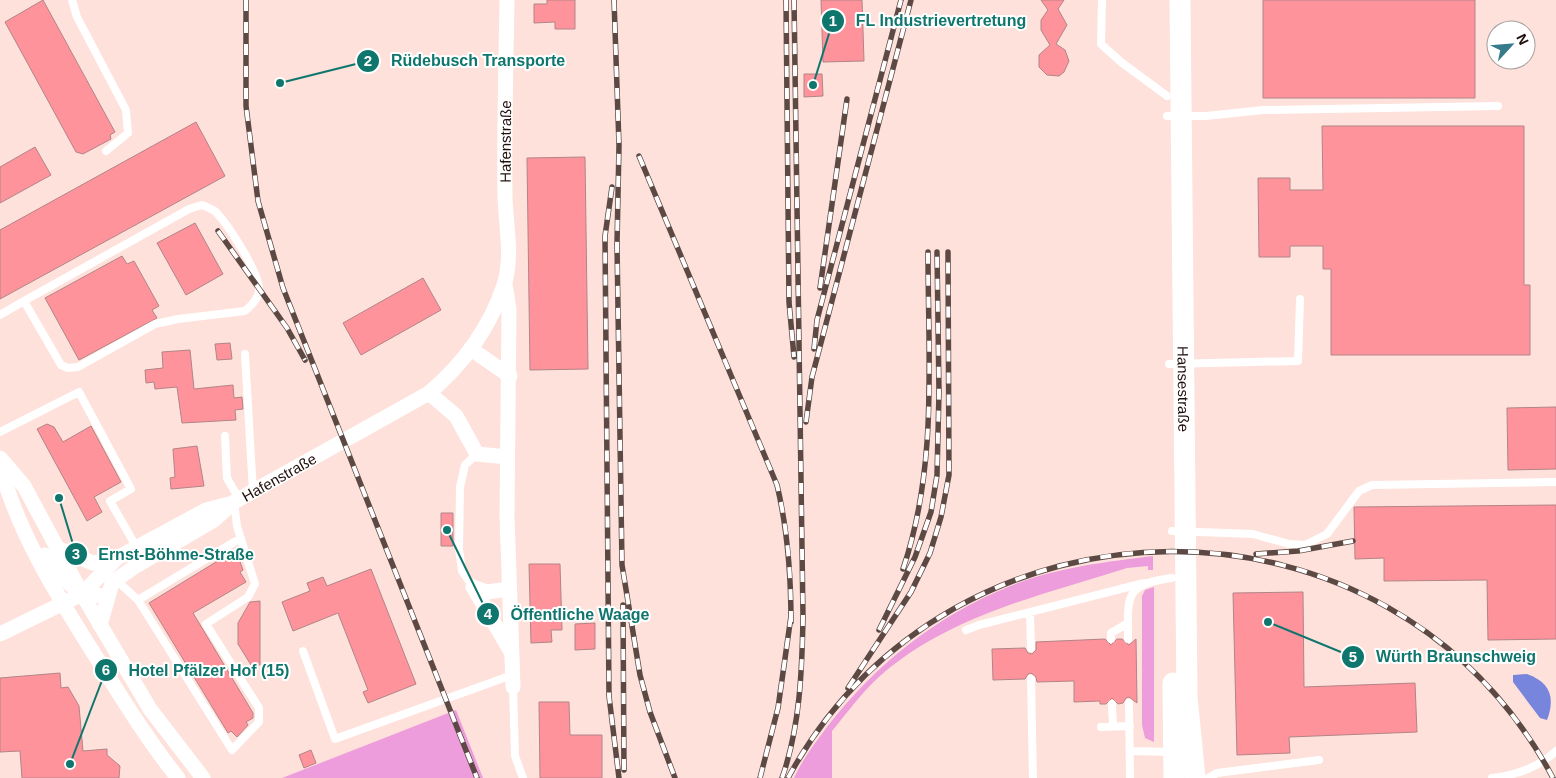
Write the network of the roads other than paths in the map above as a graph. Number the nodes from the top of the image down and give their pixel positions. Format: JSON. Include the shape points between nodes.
{"nodes":[{"id":1,"x":72,"y":0,"type":"edge"},
{"id":2,"x":507,"y":0,"type":"edge"},
{"id":3,"x":1102,"y":0,"type":"edge"},
{"id":4,"x":1166,"y":0,"type":"edge"},
{"id":5,"x":1180,"y":0,"type":"edge"},
{"id":6,"x":1498,"y":106,"type":"dead end"},
{"id":7,"x":1171,"y":109,"type":"junction"},
{"id":8,"x":106,"y":151,"type":"dead end"},
{"id":9,"x":505,"y":284,"type":"junction"},
{"id":10,"x":1300,"y":299,"type":"dead end"},
{"id":11,"x":24,"y":301,"type":"junction"},
{"id":12,"x":0,"y":315,"type":"edge"},
{"id":13,"x":470,"y":349,"type":"junction"},
{"id":14,"x":245,"y":354,"type":"dead end"},
{"id":15,"x":1176,"y":364,"type":"junction"},
{"id":16,"x":510,"y":376,"type":"junction"},
{"id":17,"x":429,"y":393,"type":"junction"},
{"id":18,"x":0,"y":432,"type":"edge"},
{"id":19,"x":225,"y":436,"type":"dead end"},
{"id":20,"x":477,"y":454,"type":"junction"},
{"id":21,"x":507,"y":458,"type":"junction"},
{"id":22,"x":0,"y":460,"type":"edge"},
{"id":23,"x":0,"y":465,"type":"edge"},
{"id":24,"x":1556,"y":482,"type":"edge"},
{"id":25,"x":253,"y":492,"type":"junction"},
{"id":26,"x":236,"y":501,"type":"junction"},
{"id":27,"x":1178,"y":532,"type":"junction"},
{"id":28,"x":241,"y":538,"type":"junction"},
{"id":29,"x":137,"y":548,"type":"junction"},
{"id":30,"x":59,"y":549,"type":"junction"},
{"id":31,"x":117,"y":558,"type":"junction"},
{"id":32,"x":1172,"y":578,"type":"junction"},
{"id":33,"x":116,"y":580,"type":"junction"},
{"id":34,"x":1144,"y":583,"type":"junction"},
{"id":35,"x":473,"y":587,"type":"junction"},
{"id":36,"x":509,"y":589,"type":"junction"},
{"id":37,"x":82,"y":594,"type":"junction"},
{"id":38,"x":108,"y":596,"type":"junction"},
{"id":39,"x":138,"y":600,"type":"junction"},
{"id":40,"x":62,"y":602,"type":"junction"},
{"id":41,"x":1030,"y":612,"type":"junction"},
{"id":42,"x":1128,"y":623,"type":"junction"},
{"id":43,"x":100,"y":625,"type":"junction"},
{"id":44,"x":966,"y":630,"type":"dead end"},
{"id":45,"x":0,"y":634,"type":"edge"},
{"id":46,"x":1111,"y":639,"type":"dead end"},
{"id":47,"x":1128,"y":639,"type":"dead end"},
{"id":48,"x":1031,"y":648,"type":"dead end"},
{"id":49,"x":303,"y":651,"type":"dead end"},
{"id":50,"x":511,"y":652,"type":"junction"},
{"id":51,"x":1032,"y":679,"type":"dead end"},
{"id":52,"x":512,"y":681,"type":"junction"},
{"id":53,"x":1129,"y":703,"type":"dead end"},
{"id":54,"x":1112,"y":704,"type":"dead end"},
{"id":55,"x":1113,"y":726,"type":"junction"},
{"id":56,"x":1130,"y":726,"type":"junction"},
{"id":57,"x":1101,"y":727,"type":"dead end"},
{"id":58,"x":1130,"y":751,"type":"junction"},
{"id":59,"x":1556,"y":751,"type":"edge"},
{"id":60,"x":1183,"y":752,"type":"junction"},
{"id":61,"x":1319,"y":760,"type":"dead end"},
{"id":62,"x":178,"y":778,"type":"edge"},
{"id":63,"x":202,"y":778,"type":"edge"},
{"id":64,"x":523,"y":778,"type":"edge"},
{"id":65,"x":1033,"y":778,"type":"edge"},
{"id":66,"x":1130,"y":778,"type":"edge"},
{"id":67,"x":1174,"y":778,"type":"edge"},
{"id":68,"x":1195,"y":778,"type":"edge"},
{"id":69,"x":1208,"y":778,"type":"edge"},
{"id":70,"x":1492,"y":778,"type":"edge"}],
"edges":[{"from":1,"to":8,"type":"lane","via":[[77,17],[126,110],[128,133]]},
{"from":2,"to":9,"type":"street","name":"Hafenstraße","via":[[505,197],[508,252]]},
{"from":3,"to":7,"type":"lane","via":[[1101,44]]},
{"from":4,"to":7,"type":"main road","name":"Hansestraße"},
{"from":5,"to":7,"type":"main road","name":"Hansestraße"},
{"from":6,"to":7,"type":"lane"},
{"from":7,"to":15,"type":"main road","name":"Hansestraße"},
{"from":9,"to":13,"type":"street","name":"Hafenstraße","via":[[488,322]]},
{"from":9,"to":16,"type":"street","name":"Hafenstraße","via":[[509,310]]},
{"from":10,"to":15,"type":"lane","via":[[1298,361]]},
{"from":11,"to":11,"type":"lane","via":[[61,365],[68,368],[78,367],[155,324],[245,311],[259,294],[259,283],[222,219],[214,210],[202,205]]},
{"from":11,"to":12,"type":"lane"},
{"from":13,"to":16,"type":"street"},
{"from":13,"to":17,"type":"street","name":"Hafenstraße"},
{"from":14,"to":25,"type":"lane"},
{"from":15,"to":27,"type":"main road","name":"Hansestraße"},
{"from":16,"to":21,"type":"street","name":"Hafenstraße"},
{"from":17,"to":20,"type":"street","via":[[456,416]]},
{"from":17,"to":25,"type":"street","name":"Hafenstraße"},
{"from":18,"to":29,"type":"lane","via":[[79,392],[131,489],[110,501]]},
{"from":19,"to":26,"type":"lane","via":[[226,478]]},
{"from":20,"to":21,"type":"street"},
{"from":20,"to":35,"type":"lane","via":[[465,465],[460,487],[462,571]]},
{"from":21,"to":36,"type":"street","name":"Hafenstraße"},
{"from":22,"to":30,"type":"street","via":[[24,486]]},
{"from":22,"to":37,"type":"street","via":[[52,567]]},
{"from":23,"to":40,"type":"street","via":[[22,528]]},
{"from":24,"to":27,"type":"lane","via":[[1372,485],[1359,491],[1327,534],[1305,544],[1289,544],[1253,534]]},
{"from":25,"to":26,"type":"street","name":"Hafenstraße"},
{"from":26,"to":28,"type":"lane"},
{"from":26,"to":29,"type":"street","name":"Hafenstraße","via":[[206,510]]},
{"from":26,"to":33,"type":"street","name":"Hafenstraße","via":[[214,520]]},
{"from":27,"to":32,"type":"main road","name":"Hansestraße"},
{"from":27,"to":60,"type":"main road","name":"Hansestraße","via":[[1187,697]]},
{"from":28,"to":39,"type":"lane"},
{"from":28,"to":39,"type":"lane","via":[[255,584],[248,598],[206,624],[259,708],[259,722],[232,750]]},
{"from":29,"to":31,"type":"street","name":"Hafenstraße"},
{"from":30,"to":31,"type":"street","name":"Hafenstraße","via":[[93,563]]},
{"from":30,"to":37,"type":"street"},
{"from":31,"to":37,"type":"street","name":"Hafenstraße"},
{"from":32,"to":34,"type":"lane"},
{"from":32,"to":60,"type":"main road","name":"Hansestraße"},
{"from":33,"to":38,"type":"street"},
{"from":33,"to":39,"type":"lane"},
{"from":34,"to":41,"type":"lane"},
{"from":34,"to":42,"type":"lane","via":[[1134,590],[1128,603]]},
{"from":35,"to":36,"type":"street","via":[[487,592]]},
{"from":35,"to":50,"type":"street","name":"Hafenstraße"},
{"from":36,"to":50,"type":"street","name":"Hafenstraße"},
{"from":37,"to":38,"type":"street"},
{"from":37,"to":40,"type":"street"},
{"from":37,"to":43,"type":"street"},
{"from":38,"to":43,"type":"street"},
{"from":40,"to":45,"type":"street"},
{"from":40,"to":62,"type":"street","via":[[122,700]]},
{"from":41,"to":44,"type":"lane"},
{"from":41,"to":48,"type":"lane"},
{"from":42,"to":46,"type":"lane","via":[[1111,633]]},
{"from":42,"to":47,"type":"lane"},
{"from":43,"to":63,"type":"street","via":[[150,709]]},
{"from":49,"to":52,"type":"lane","via":[[335,739]]},
{"from":50,"to":52,"type":"street","name":"Hafenstraße"},
{"from":51,"to":65,"type":"lane"},
{"from":52,"to":64,"type":"lane","via":[[515,756]]},
{"from":53,"to":56,"type":"lane"},
{"from":54,"to":55,"type":"lane"},
{"from":55,"to":56,"type":"lane"},
{"from":55,"to":57,"type":"lane"},
{"from":56,"to":58,"type":"lane"},
{"from":58,"to":60,"type":"lane"},
{"from":58,"to":66,"type":"lane"},
{"from":59,"to":70,"type":"lane","via":[[1518,775]]},
{"from":60,"to":67,"type":"main road","name":"Hansestraße"},
{"from":60,"to":68,"type":"main road","name":"Hansestraße"},
{"from":61,"to":69,"type":"lane","via":[[1217,774]]}]}
